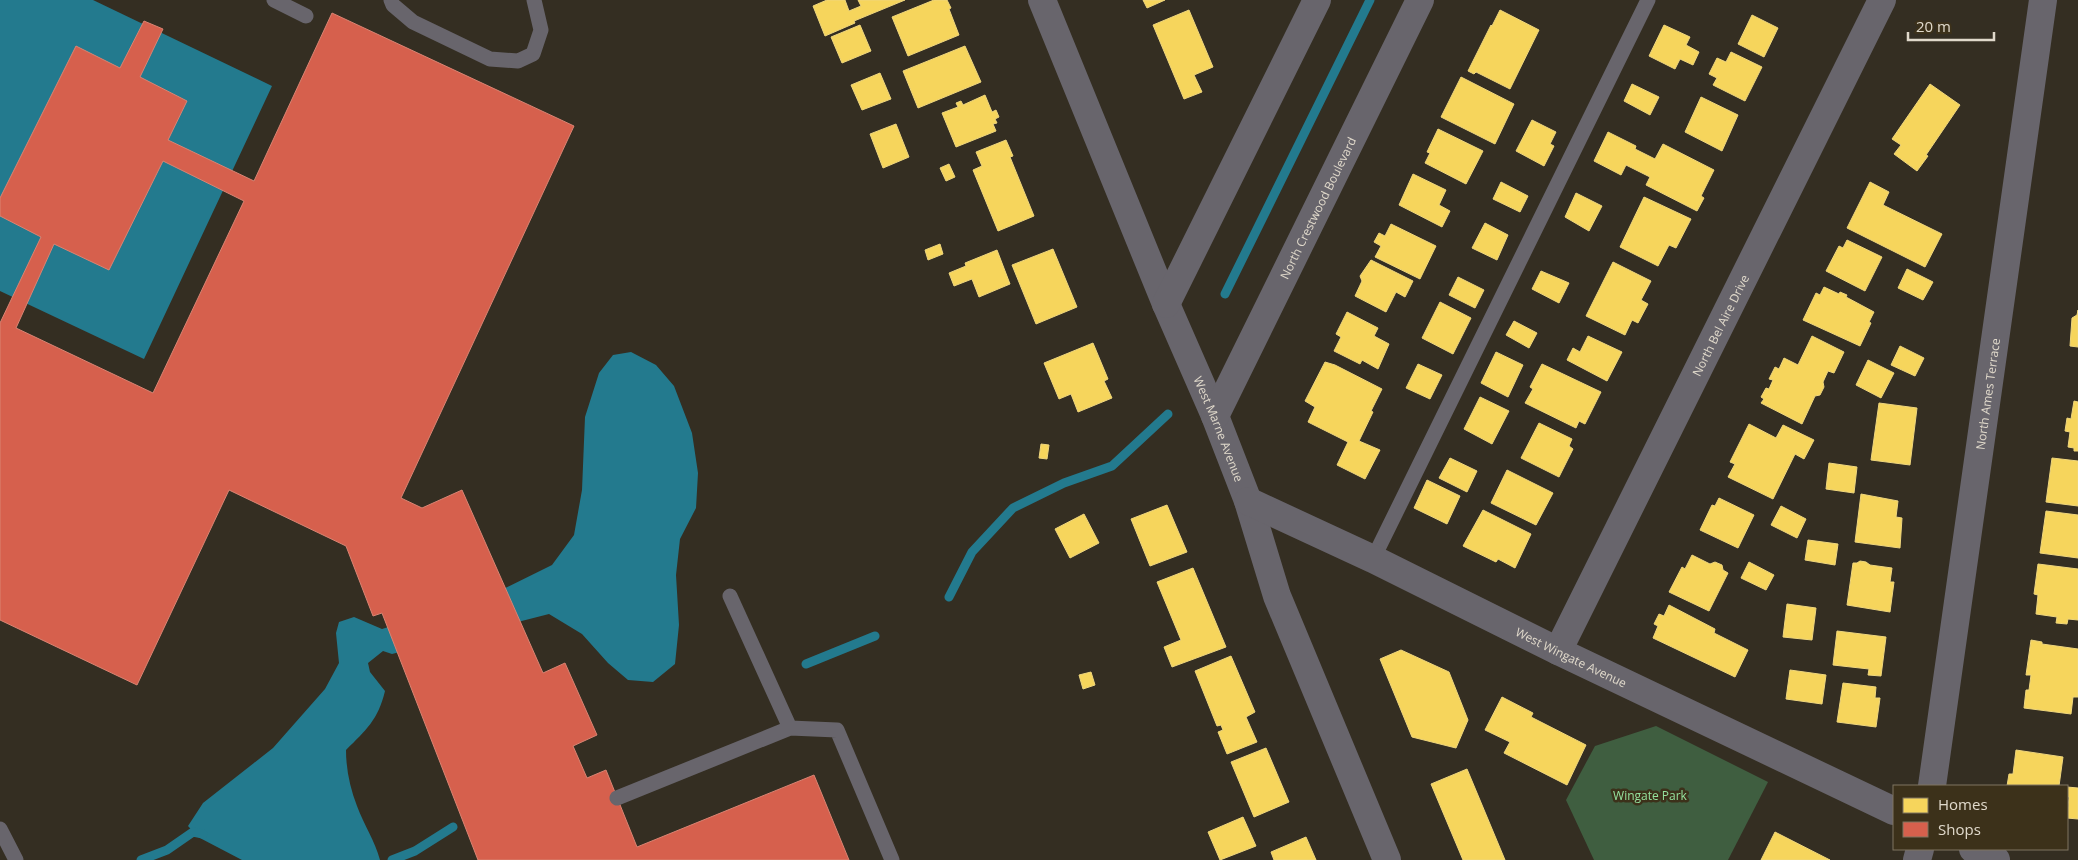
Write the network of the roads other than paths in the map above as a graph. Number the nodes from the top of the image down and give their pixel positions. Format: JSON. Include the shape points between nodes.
{"nodes":[{"id":1,"x":274,"y":0,"type":"edge"},
{"id":2,"x":391,"y":0,"type":"edge"},
{"id":3,"x":534,"y":0,"type":"edge"},
{"id":4,"x":1042,"y":0,"type":"edge"},
{"id":5,"x":1317,"y":0,"type":"edge"},
{"id":6,"x":1420,"y":0,"type":"edge"},
{"id":7,"x":1648,"y":0,"type":"edge"},
{"id":8,"x":1882,"y":0,"type":"edge"},
{"id":9,"x":2043,"y":0,"type":"edge"},
{"id":10,"x":306,"y":16,"type":"dead end"},
{"id":11,"x":1166,"y":304,"type":"junction"},
{"id":12,"x":1215,"y":416,"type":"junction"},
{"id":13,"x":1248,"y":501,"type":"junction"},
{"id":14,"x":1373,"y":559,"type":"junction"},
{"id":15,"x":730,"y":596,"type":"dead end"},
{"id":16,"x":1558,"y":651,"type":"junction"},
{"id":17,"x":790,"y":728,"type":"junction"},
{"id":18,"x":1932,"y":785,"type":"edge"},
{"id":19,"x":617,"y":798,"type":"dead end"},
{"id":20,"x":1893,"y":811,"type":"edge"},
{"id":21,"x":0,"y":829,"type":"edge"},
{"id":22,"x":1975,"y":850,"type":"edge"},
{"id":23,"x":10,"y":855,"type":"edge"},
{"id":24,"x":892,"y":860,"type":"edge"},
{"id":25,"x":1387,"y":860,"type":"edge"},
{"id":26,"x":1996,"y":860,"type":"edge"}],
"edges":[{"from":1,"to":10,"type":"lane"},
{"from":2,"to":3,"type":"lane","via":[[413,22],[490,59],[518,61],[533,54],[541,30]]},
{"from":4,"to":11,"type":"street","name":"West Marne Avenue"},
{"from":5,"to":11,"type":"street"},
{"from":6,"to":12,"type":"street","name":"North Crestwood Boulevard"},
{"from":7,"to":14,"type":"lane"},
{"from":8,"to":16,"type":"street","name":"North Bel Aire Drive"},
{"from":9,"to":18,"type":"street","name":"North Ames Terrace"},
{"from":11,"to":12,"type":"street","name":"West Marne Avenue"},
{"from":12,"to":13,"type":"street","name":"West Marne Avenue"},
{"from":13,"to":14,"type":"street","name":"West Wingate Avenue"},
{"from":13,"to":25,"type":"street","name":"West Marne Avenue","via":[[1277,596]]},
{"from":14,"to":16,"type":"street","name":"West Wingate Avenue"},
{"from":15,"to":17,"type":"lane"},
{"from":16,"to":20,"type":"street","name":"West Wingate Avenue"},
{"from":17,"to":19,"type":"lane"},
{"from":17,"to":24,"type":"lane","via":[[837,730]]},
{"from":21,"to":23,"type":"lane"},
{"from":22,"to":26,"type":"street"}]}
